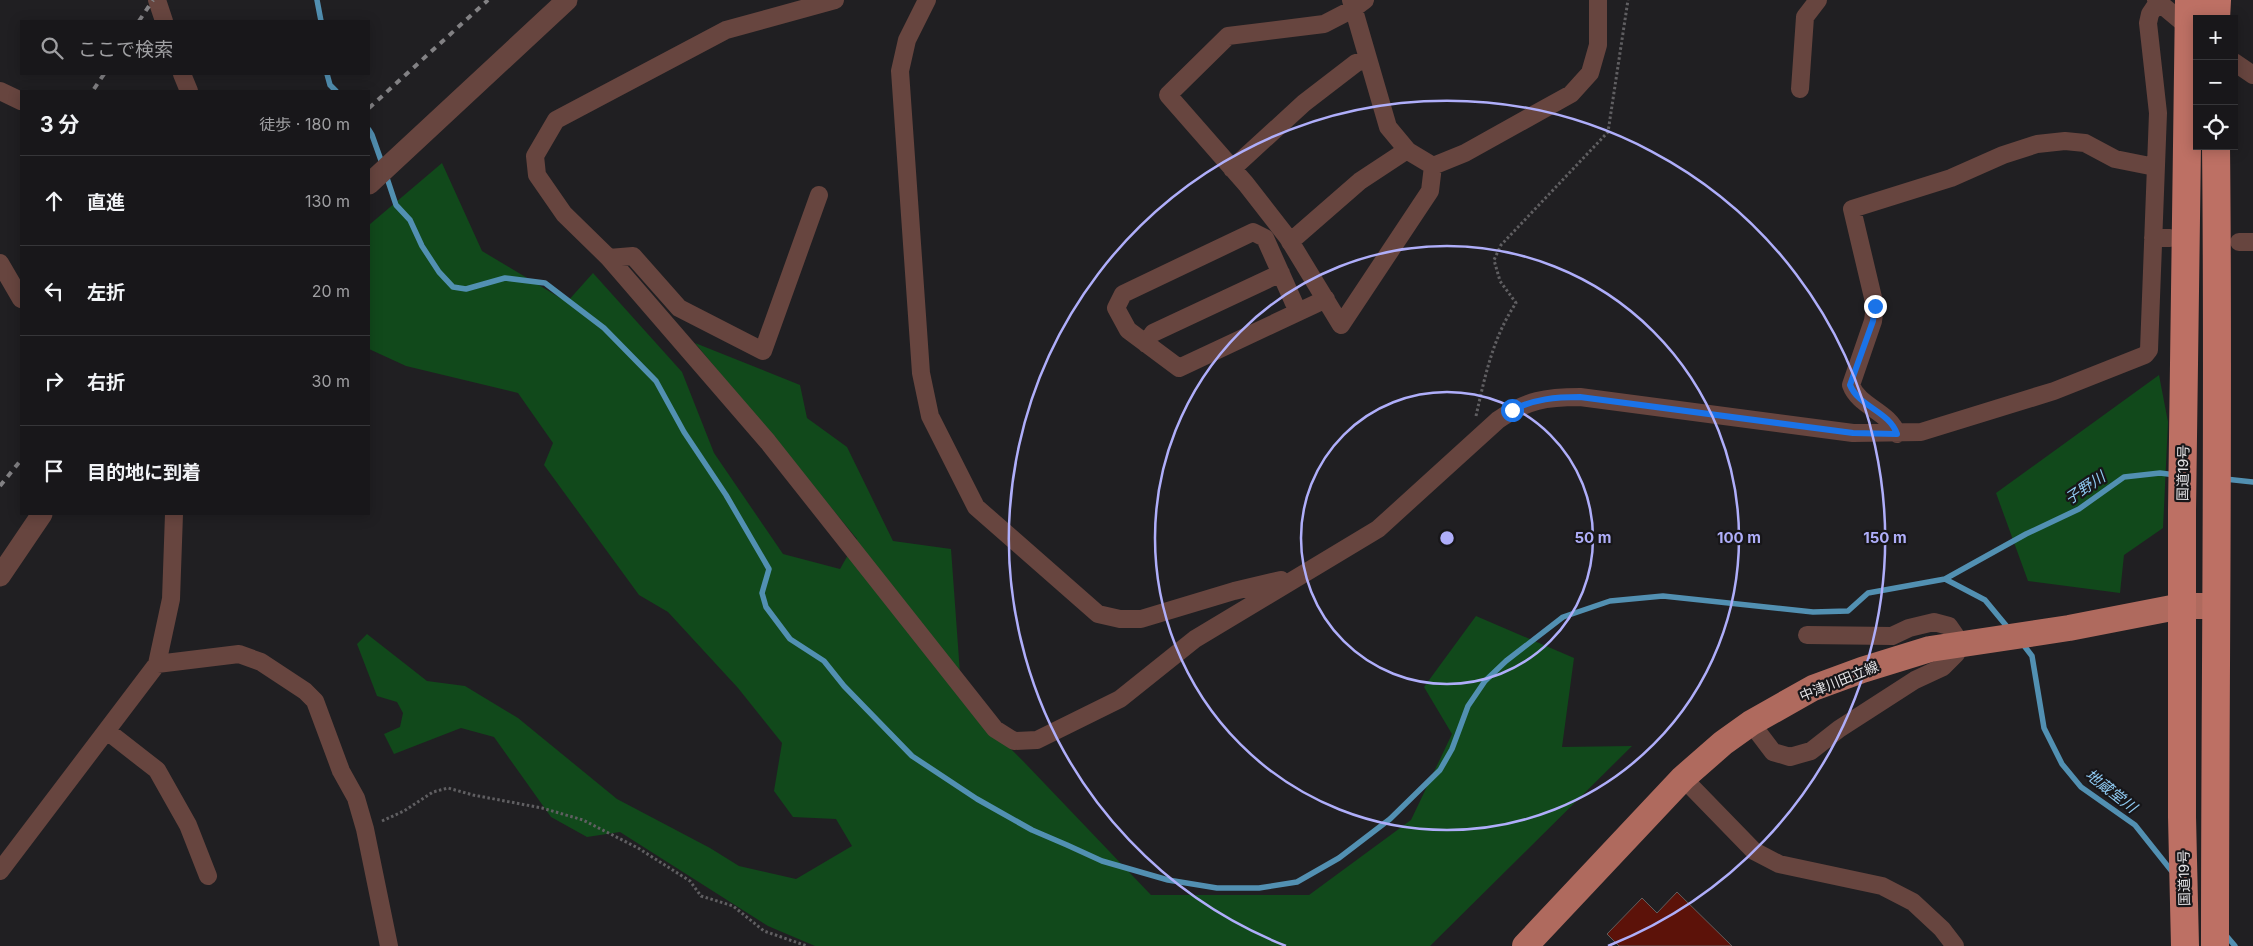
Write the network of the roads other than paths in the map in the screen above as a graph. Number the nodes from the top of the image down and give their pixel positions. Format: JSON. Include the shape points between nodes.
{"nodes":[{"id":1,"x":567,"y":0,"type":"edge"},
{"id":2,"x":835,"y":0,"type":"edge"},
{"id":3,"x":927,"y":0,"type":"edge"},
{"id":4,"x":1598,"y":0,"type":"edge"},
{"id":5,"x":1818,"y":0,"type":"edge"},
{"id":6,"x":2189,"y":0,"type":"edge"},
{"id":7,"x":2217,"y":0,"type":"edge"},
{"id":8,"x":2157,"y":1,"type":"edge"},
{"id":9,"x":1356,"y":3,"type":"edge"},
{"id":10,"x":2216,"y":15,"type":"edge"},
{"id":11,"x":2193,"y":31,"type":"edge"},
{"id":12,"x":1368,"y":59,"type":"junction"},
{"id":13,"x":2238,"y":65,"type":"edge"},
{"id":14,"x":182,"y":75,"type":"edge"},
{"id":15,"x":2253,"y":75,"type":"edge"},
{"id":16,"x":1800,"y":89,"type":"dead end"},
{"id":17,"x":189,"y":90,"type":"edge"},
{"id":18,"x":0,"y":92,"type":"edge"},
{"id":19,"x":20,"y":101,"type":"edge"},
{"id":20,"x":1407,"y":150,"type":"junction"},
{"id":21,"x":2216,"y":150,"type":"edge"},
{"id":22,"x":1433,"y":166,"type":"junction"},
{"id":23,"x":2155,"y":167,"type":"junction"},
{"id":24,"x":1232,"y":169,"type":"junction"},
{"id":25,"x":370,"y":183,"type":"edge"},
{"id":26,"x":819,"y":195,"type":"dead end"},
{"id":27,"x":1290,"y":242,"type":"junction"},
{"id":28,"x":609,"y":258,"type":"junction"},
{"id":29,"x":0,"y":263,"type":"edge"},
{"id":30,"x":1281,"y":273,"type":"junction"},
{"id":31,"x":20,"y":297,"type":"edge"},
{"id":32,"x":1326,"y":299,"type":"junction"},
{"id":33,"x":1298,"y":312,"type":"junction"},
{"id":34,"x":1146,"y":344,"type":"junction"},
{"id":35,"x":1897,"y":434,"type":"junction"},
{"id":36,"x":41,"y":515,"type":"edge"},
{"id":37,"x":174,"y":515,"type":"edge"},
{"id":38,"x":0,"y":576,"type":"edge"},
{"id":39,"x":1296,"y":577,"type":"junction"},
{"id":40,"x":2182,"y":606,"type":"junction"},
{"id":41,"x":2215,"y":606,"type":"junction"},
{"id":42,"x":1807,"y":635,"type":"dead end"},
{"id":43,"x":157,"y":664,"type":"junction"},
{"id":44,"x":1751,"y":723,"type":"junction"},
{"id":45,"x":107,"y":731,"type":"junction"},
{"id":46,"x":1683,"y":778,"type":"junction"},
{"id":47,"x":0,"y":871,"type":"edge"},
{"id":48,"x":208,"y":876,"type":"dead end"},
{"id":49,"x":388,"y":946,"type":"edge"},
{"id":50,"x":1525,"y":946,"type":"edge"},
{"id":51,"x":1955,"y":946,"type":"edge"},
{"id":52,"x":2185,"y":946,"type":"edge"},
{"id":53,"x":2214,"y":946,"type":"edge"}],
"edges":[{"from":1,"to":25,"type":"street"},
{"from":2,"to":28,"type":"street","via":[[726,30],[556,120],[535,156],[537,175],[564,214]]},
{"from":3,"to":39,"type":"street","via":[[908,40],[900,71],[921,373],[930,416],[976,507],[1098,614],[1120,619],[1141,619],[1234,591]]},
{"from":4,"to":22,"type":"street","via":[[1598,45],[1590,73],[1571,94]]},
{"from":5,"to":16,"type":"street","via":[[1805,17]]},
{"from":6,"to":11,"type":"highway","name":"国道19号"},
{"from":7,"to":10,"type":"highway"},
{"from":8,"to":11,"type":"street"},
{"from":8,"to":23,"type":"street","via":[[2148,23],[2158,113]]},
{"from":9,"to":12,"type":"street"},
{"from":9,"to":24,"type":"street","via":[[1324,24],[1228,36],[1168,95]]},
{"from":11,"to":40,"type":"highway","name":"国道19号"},
{"from":12,"to":20,"type":"street","via":[[1388,127]]},
{"from":12,"to":24,"type":"street","via":[[1356,62],[1304,103]]},
{"from":13,"to":15,"type":"street"},
{"from":14,"to":17,"type":"street"},
{"from":18,"to":19,"type":"street"},
{"from":20,"to":22,"type":"street"},
{"from":20,"to":27,"type":"street","via":[[1360,181]]},
{"from":21,"to":41,"type":"highway"},
{"from":22,"to":32,"type":"street","via":[[1430,191],[1341,325]]},
{"from":23,"to":35,"type":"street","via":[[2162,238],[2149,350],[2145,355],[2054,391],[1921,432]]},
{"from":23,"to":35,"type":"street","via":[[2115,159],[2085,143],[2037,144],[1951,178],[1852,209],[1875,306],[1873,321],[1850,385],[1854,394],[1894,424]]},
{"from":24,"to":27,"type":"street"},
{"from":26,"to":28,"type":"street","via":[[763,351],[679,308],[633,256]]},
{"from":27,"to":32,"type":"street"},
{"from":28,"to":39,"type":"street","via":[[768,442],[995,729],[1014,741],[1037,740],[1120,699],[1194,639]]},
{"from":29,"to":31,"type":"street"},
{"from":30,"to":33,"type":"street"},
{"from":30,"to":34,"type":"street","via":[[1153,332]]},
{"from":30,"to":34,"type":"street","via":[[1265,238],[1253,232],[1123,294],[1116,308],[1128,330]]},
{"from":32,"to":33,"type":"street"},
{"from":33,"to":34,"type":"street","via":[[1179,368]]},
{"from":35,"to":39,"type":"street","via":[[1853,433],[1580,397],[1537,399],[1498,420],[1378,529]]},
{"from":36,"to":38,"type":"street"},
{"from":37,"to":43,"type":"street","via":[[171,599]]},
{"from":40,"to":41,"type":"main road","name":"中津川田立線"},
{"from":40,"to":44,"type":"main road","name":"中津川田立線","via":[[2069,628],[1930,649],[1813,688]]},
{"from":40,"to":52,"type":"highway","name":"国道19号"},
{"from":41,"to":53,"type":"highway"},
{"from":42,"to":44,"type":"street","via":[[1892,636],[1934,622],[1949,626],[1958,639],[1956,654],[1943,667],[1915,680],[1838,729],[1811,751],[1790,757],[1773,752]]},
{"from":43,"to":45,"type":"street"},
{"from":43,"to":49,"type":"street","via":[[239,654],[260,662],[315,701],[341,771],[356,798],[365,828]]},
{"from":44,"to":46,"type":"main road","name":"中津川田立線"},
{"from":45,"to":47,"type":"street"},
{"from":45,"to":48,"type":"street","via":[[156,770],[188,825]]},
{"from":46,"to":50,"type":"main road","name":"中津川田立線"},
{"from":46,"to":51,"type":"street","via":[[1754,851],[1779,864],[1882,886],[1913,902]]}]}
